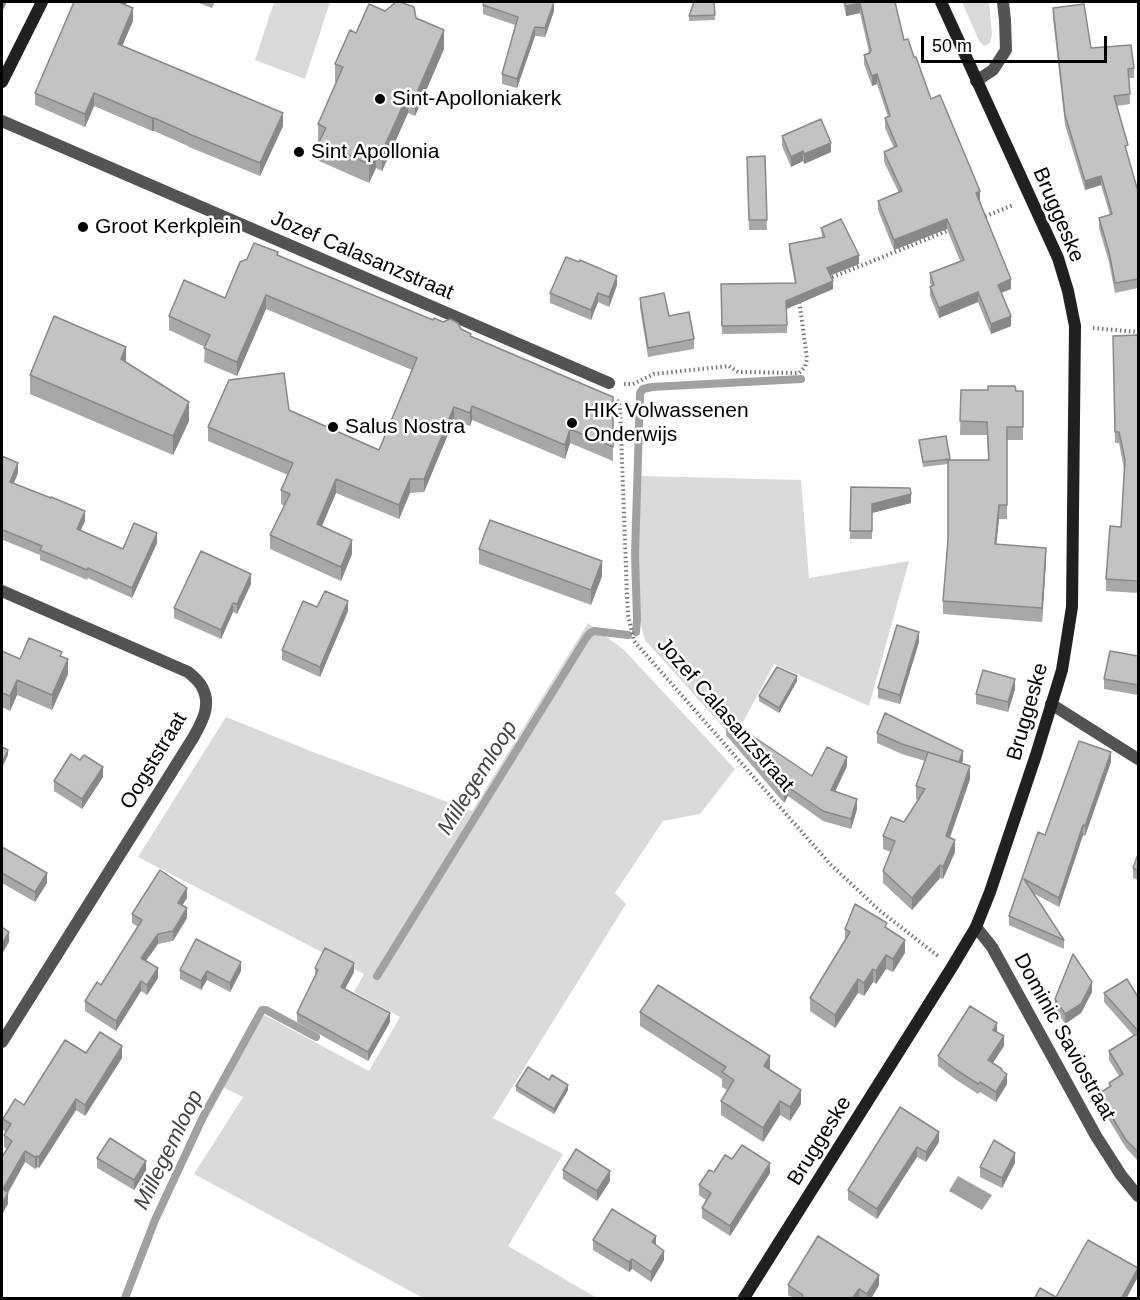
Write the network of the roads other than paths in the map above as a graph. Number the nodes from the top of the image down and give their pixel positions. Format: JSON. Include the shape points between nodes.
{"nodes":[{"id":1,"x":42,"y":2,"type":"edge"},
{"id":2,"x":941,"y":2,"type":"edge"},
{"id":3,"x":1004,"y":2,"type":"edge"},
{"id":4,"x":976,"y":81,"type":"junction"},
{"id":5,"x":2,"y":82,"type":"edge"},
{"id":6,"x":2,"y":122,"type":"edge"},
{"id":7,"x":609,"y":383,"type":"road end"},
{"id":8,"x":2,"y":591,"type":"edge"},
{"id":9,"x":1052,"y":704,"type":"junction"},
{"id":10,"x":1138,"y":759,"type":"edge"},
{"id":11,"x":976,"y":927,"type":"junction"},
{"id":12,"x":2,"y":1042,"type":"edge"},
{"id":13,"x":1138,"y":1196,"type":"edge"},
{"id":14,"x":744,"y":1299,"type":"edge"}],
"edges":[{"from":1,"to":5,"type":"street"},
{"from":2,"to":4,"type":"street","name":"Bruggeske"},
{"from":3,"to":4,"type":"street","via":[[1006,50],[993,70]]},
{"from":4,"to":9,"type":"street","name":"Bruggeske","via":[[1058,258],[1075,327],[1072,607]]},
{"from":6,"to":7,"type":"street","name":"Jozef Calasanzstraat"},
{"from":8,"to":12,"type":"street","name":"Oogststraat","via":[[188,672],[202,685],[207,703],[193,738]]},
{"from":9,"to":10,"type":"street"},
{"from":9,"to":11,"type":"street","name":"Bruggeske"},
{"from":11,"to":13,"type":"street","name":"Dominic Saviostraat","via":[[992,947],[1096,1136]]},
{"from":11,"to":14,"type":"street","name":"Bruggeske"}]}
